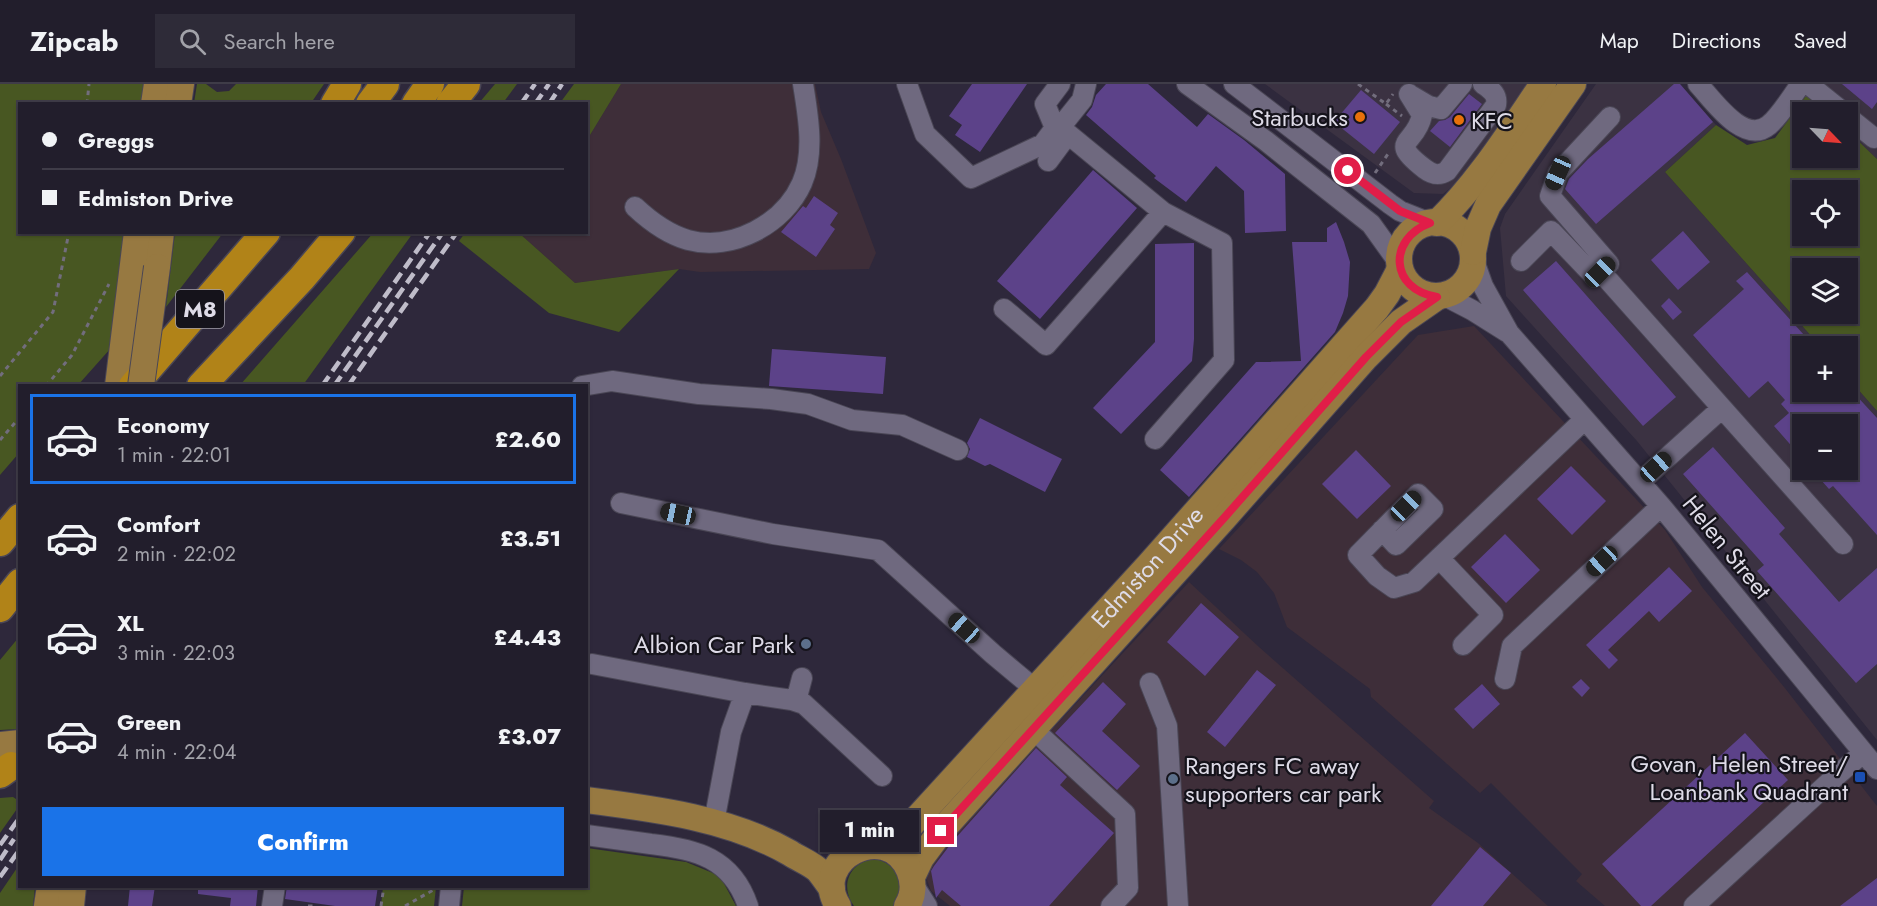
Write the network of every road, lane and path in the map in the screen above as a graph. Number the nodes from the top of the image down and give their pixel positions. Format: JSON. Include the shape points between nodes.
{"nodes":[{"id":1,"x":89,"y":84,"type":"edge"},
{"id":2,"x":157,"y":84,"type":"edge"},
{"id":3,"x":180,"y":84,"type":"edge"},
{"id":4,"x":347,"y":84,"type":"edge"},
{"id":5,"x":385,"y":84,"type":"edge"},
{"id":6,"x":430,"y":84,"type":"edge"},
{"id":7,"x":466,"y":84,"type":"edge"},
{"id":8,"x":803,"y":84,"type":"edge"},
{"id":9,"x":907,"y":84,"type":"edge"},
{"id":10,"x":1060,"y":84,"type":"edge"},
{"id":11,"x":1086,"y":84,"type":"edge"},
{"id":12,"x":1234,"y":84,"type":"edge"},
{"id":13,"x":1358,"y":84,"type":"edge"},
{"id":14,"x":1462,"y":84,"type":"edge"},
{"id":15,"x":1482,"y":84,"type":"edge"},
{"id":16,"x":1543,"y":84,"type":"edge"},
{"id":17,"x":1573,"y":84,"type":"edge"},
{"id":18,"x":1698,"y":84,"type":"edge"},
{"id":19,"x":1802,"y":84,"type":"edge"},
{"id":20,"x":1808,"y":84,"type":"edge"},
{"id":21,"x":1193,"y":86,"type":"edge"},
{"id":22,"x":1399,"y":87,"type":"dead end"},
{"id":23,"x":87,"y":102,"type":"edge"},
{"id":24,"x":154,"y":102,"type":"edge"},
{"id":25,"x":178,"y":102,"type":"edge"},
{"id":26,"x":336,"y":102,"type":"edge"},
{"id":27,"x":372,"y":102,"type":"edge"},
{"id":28,"x":417,"y":102,"type":"edge"},
{"id":29,"x":452,"y":102,"type":"edge"},
{"id":30,"x":1830,"y":102,"type":"edge"},
{"id":31,"x":1610,"y":117,"type":"dead end"},
{"id":32,"x":1858,"y":124,"type":"edge"},
{"id":33,"x":1061,"y":131,"type":"junction"},
{"id":34,"x":1876,"y":138,"type":"edge"},
{"id":35,"x":1048,"y":161,"type":"dead end"},
{"id":36,"x":635,"y":207,"type":"dead end"},
{"id":37,"x":1163,"y":212,"type":"junction"},
{"id":38,"x":1433,"y":223,"type":"junction"},
{"id":39,"x":69,"y":234,"type":"edge"},
{"id":40,"x":137,"y":234,"type":"edge"},
{"id":41,"x":161,"y":234,"type":"edge"},
{"id":42,"x":248,"y":234,"type":"edge"},
{"id":43,"x":264,"y":234,"type":"edge"},
{"id":44,"x":315,"y":234,"type":"edge"},
{"id":45,"x":339,"y":234,"type":"edge"},
{"id":46,"x":1473,"y":255,"type":"junction"},
{"id":47,"x":1521,"y":261,"type":"dead end"},
{"id":48,"x":1400,"y":266,"type":"junction"},
{"id":49,"x":1600,"y":272,"type":"junction"},
{"id":50,"x":110,"y":284,"type":"dead end"},
{"id":51,"x":1440,"y":296,"type":"junction"},
{"id":52,"x":1004,"y":309,"type":"dead end"},
{"id":53,"x":187,"y":324,"type":"junction"},
{"id":54,"x":1509,"y":333,"type":"junction"},
{"id":55,"x":0,"y":376,"type":"edge"},
{"id":56,"x":48,"y":384,"type":"edge"},
{"id":57,"x":118,"y":384,"type":"edge"},
{"id":58,"x":135,"y":384,"type":"edge"},
{"id":59,"x":141,"y":384,"type":"edge"},
{"id":60,"x":189,"y":384,"type":"edge"},
{"id":61,"x":203,"y":384,"type":"edge"},
{"id":62,"x":588,"y":385,"type":"edge"},
{"id":63,"x":1721,"y":409,"type":"junction"},
{"id":64,"x":18,"y":419,"type":"edge"},
{"id":65,"x":1584,"y":420,"type":"junction"},
{"id":66,"x":1155,"y":439,"type":"dead end"},
{"id":67,"x":0,"y":440,"type":"edge"},
{"id":68,"x":958,"y":450,"type":"dead end"},
{"id":69,"x":1641,"y":482,"type":"junction"},
{"id":70,"x":621,"y":503,"type":"dead end"},
{"id":71,"x":1661,"y":506,"type":"junction"},
{"id":72,"x":1214,"y":510,"type":"junction"},
{"id":73,"x":18,"y":520,"type":"edge"},
{"id":74,"x":1382,"y":530,"type":"dead end"},
{"id":75,"x":0,"y":542,"type":"edge"},
{"id":76,"x":1844,"y":544,"type":"dead end"},
{"id":77,"x":1439,"y":558,"type":"junction"},
{"id":78,"x":1160,"y":572,"type":"junction"},
{"id":79,"x":18,"y":586,"type":"edge"},
{"id":80,"x":0,"y":608,"type":"edge"},
{"id":81,"x":1463,"y":645,"type":"dead end"},
{"id":82,"x":592,"y":664,"type":"dead end"},
{"id":83,"x":802,"y":678,"type":"dead end"},
{"id":84,"x":1505,"y":679,"type":"dead end"},
{"id":85,"x":1150,"y":683,"type":"dead end"},
{"id":86,"x":1036,"y":690,"type":"junction"},
{"id":87,"x":745,"y":693,"type":"junction"},
{"id":88,"x":796,"y":701,"type":"junction"},
{"id":89,"x":1034,"y":729,"type":"junction"},
{"id":90,"x":1863,"y":753,"type":"junction"},
{"id":91,"x":1877,"y":770,"type":"edge"},
{"id":92,"x":882,"y":776,"type":"dead end"},
{"id":93,"x":588,"y":800,"type":"edge"},
{"id":94,"x":714,"y":822,"type":"junction"},
{"id":95,"x":588,"y":835,"type":"edge"},
{"id":96,"x":774,"y":844,"type":"junction"},
{"id":97,"x":874,"y":845,"type":"junction"},
{"id":98,"x":849,"y":853,"type":"junction"},
{"id":99,"x":50,"y":888,"type":"edge"},
{"id":100,"x":73,"y":888,"type":"edge"},
{"id":101,"x":274,"y":888,"type":"edge"},
{"id":102,"x":384,"y":888,"type":"edge"},
{"id":103,"x":436,"y":888,"type":"edge"},
{"id":104,"x":451,"y":888,"type":"edge"},
{"id":105,"x":910,"y":889,"type":"edge"},
{"id":106,"x":834,"y":901,"type":"edge"},
{"id":107,"x":47,"y":906,"type":"edge"},
{"id":108,"x":71,"y":906,"type":"edge"},
{"id":109,"x":272,"y":906,"type":"edge"},
{"id":110,"x":308,"y":906,"type":"edge"},
{"id":111,"x":315,"y":906,"type":"edge"},
{"id":112,"x":381,"y":906,"type":"edge"},
{"id":113,"x":405,"y":906,"type":"edge"},
{"id":114,"x":449,"y":906,"type":"edge"},
{"id":115,"x":748,"y":906,"type":"edge"},
{"id":116,"x":927,"y":906,"type":"edge"},
{"id":117,"x":1112,"y":906,"type":"edge"},
{"id":118,"x":1178,"y":906,"type":"edge"},
{"id":119,"x":1694,"y":906,"type":"edge"}],
"edges":[{"from":1,"to":23,"type":"path"},
{"from":2,"to":24,"type":"main road"},
{"from":3,"to":25,"type":"main road"},
{"from":4,"to":26,"type":"highway"},
{"from":5,"to":27,"type":"highway"},
{"from":6,"to":28,"type":"highway"},
{"from":7,"to":29,"type":"highway"},
{"from":8,"to":36,"type":"street","via":[[810,150],[802,183],[783,212],[756,232],[723,242],[690,241],[658,228]]},
{"from":9,"to":33,"type":"street","via":[[926,134],[971,178],[1043,144]]},
{"from":10,"to":33,"type":"street","via":[[1045,104]]},
{"from":11,"to":33,"type":"street","via":[[1082,100]]},
{"from":12,"to":38,"type":"street","via":[[1400,211]]},
{"from":13,"to":22,"type":"path","via":[[1386,104]]},
{"from":14,"to":15,"type":"street","via":[[1441,109],[1409,94],[1422,115],[1408,139],[1408,156],[1436,175],[1447,171],[1494,109],[1495,93]]},
{"from":16,"to":38,"type":"main road","via":[[1478,178],[1457,204]]},
{"from":17,"to":46,"type":"main road","via":[[1488,205]]},
{"from":18,"to":19,"type":"street","via":[[1735,124],[1759,130],[1768,126]]},
{"from":20,"to":30,"type":"street"},
{"from":21,"to":48,"type":"street","via":[[1371,224]]},
{"from":31,"to":49,"type":"street","via":[[1558,173],[1550,196],[1609,264]]},
{"from":32,"to":34,"type":"street"},
{"from":33,"to":35,"type":"street"},
{"from":33,"to":37,"type":"street"},
{"from":37,"to":52,"type":"street","via":[[1046,345]]},
{"from":37,"to":66,"type":"street","via":[[1221,243],[1224,360]]},
{"from":38,"to":46,"type":"main road","via":[[1457,229],[1466,237]]},
{"from":38,"to":48,"type":"main road","via":[[1410,234],[1403,244]]},
{"from":39,"to":55,"type":"path","via":[[53,312]]},
{"from":40,"to":57,"type":"main road"},
{"from":41,"to":59,"type":"main road","bridge":true},
{"from":42,"to":53,"type":"highway"},
{"from":43,"to":53,"type":"highway","number":"M8"},
{"from":44,"to":60,"type":"highway","number":"M8"},
{"from":45,"to":61,"type":"highway"},
{"from":46,"to":51,"type":"main road","via":[[1467,280],[1459,289]]},
{"from":46,"to":54,"type":"street","name":"Helen Street","via":[[1483,286]]},
{"from":47,"to":49,"type":"street","via":[[1551,231],[1595,277]]},
{"from":48,"to":51,"type":"main road","via":[[1415,290]]},
{"from":48,"to":72,"type":"main road","name":"Edmiston Drive","via":[[1377,308]]},
{"from":49,"to":63,"type":"street"},
{"from":50,"to":56,"type":"path","via":[[72,355]]},
{"from":51,"to":54,"type":"street","name":"Helen Street"},
{"from":51,"to":72,"type":"main road","name":"Edmiston Drive","via":[[1401,322]]},
{"from":53,"to":58,"type":"highway","number":"M8"},
{"from":54,"to":65,"type":"street","name":"Helen Street"},
{"from":62,"to":68,"type":"street","via":[[612,381],[808,404],[852,420],[902,425]]},
{"from":63,"to":69,"type":"street"},
{"from":63,"to":76,"type":"street"},
{"from":64,"to":67,"type":"path"},
{"from":65,"to":69,"type":"street","name":"Helen Street"},
{"from":65,"to":77,"type":"street"},
{"from":69,"to":71,"type":"street","name":"Helen Street"},
{"from":70,"to":86,"type":"street","via":[[773,534],[878,550]]},
{"from":71,"to":84,"type":"street","via":[[1512,646]]},
{"from":71,"to":90,"type":"street","name":"Helen Street"},
{"from":72,"to":78,"type":"main road","name":"Edmiston Drive"},
{"from":73,"to":75,"type":"highway"},
{"from":74,"to":77,"type":"street","via":[[1358,555],[1394,588],[1414,582]]},
{"from":77,"to":81,"type":"street","via":[[1493,615]]},
{"from":78,"to":86,"type":"main road","name":"Edmiston Drive"},
{"from":78,"to":89,"type":"main road","name":"Edmiston Drive"},
{"from":79,"to":80,"type":"highway"},
{"from":82,"to":87,"type":"street"},
{"from":83,"to":88,"type":"street"},
{"from":85,"to":118,"type":"street","via":[[1167,726]]},
{"from":86,"to":97,"type":"main road","name":"Edmiston Drive","via":[[911,825]]},
{"from":87,"to":88,"type":"street"},
{"from":87,"to":94,"type":"street","via":[[731,732]]},
{"from":88,"to":92,"type":"street"},
{"from":89,"to":105,"type":"main road","name":"Edmiston Drive","via":[[941,831],[921,858]]},
{"from":89,"to":117,"type":"street","via":[[1125,814],[1128,888]]},
{"from":90,"to":91,"type":"street","name":"Helen Street"},
{"from":90,"to":119,"type":"street"},
{"from":93,"to":94,"type":"main road"},
{"from":94,"to":96,"type":"main road"},
{"from":95,"to":115,"type":"street","via":[[701,854],[736,881]]},
{"from":96,"to":98,"type":"main road","name":"Edmiston Drive"},
{"from":96,"to":106,"type":"main road","via":[[819,872]]},
{"from":97,"to":98,"type":"main road","name":"Edmiston Drive"},
{"from":97,"to":105,"type":"main road","via":[[887,848],[906,864]]},
{"from":98,"to":106,"type":"main road","via":[[833,875]]},
{"from":99,"to":107,"type":"main road"},
{"from":100,"to":108,"type":"main road"},
{"from":101,"to":109,"type":"street"},
{"from":102,"to":112,"type":"path"},
{"from":103,"to":113,"type":"path"},
{"from":104,"to":114,"type":"street"},
{"from":105,"to":116,"type":"street"},
{"from":110,"to":111,"type":"path"}]}
